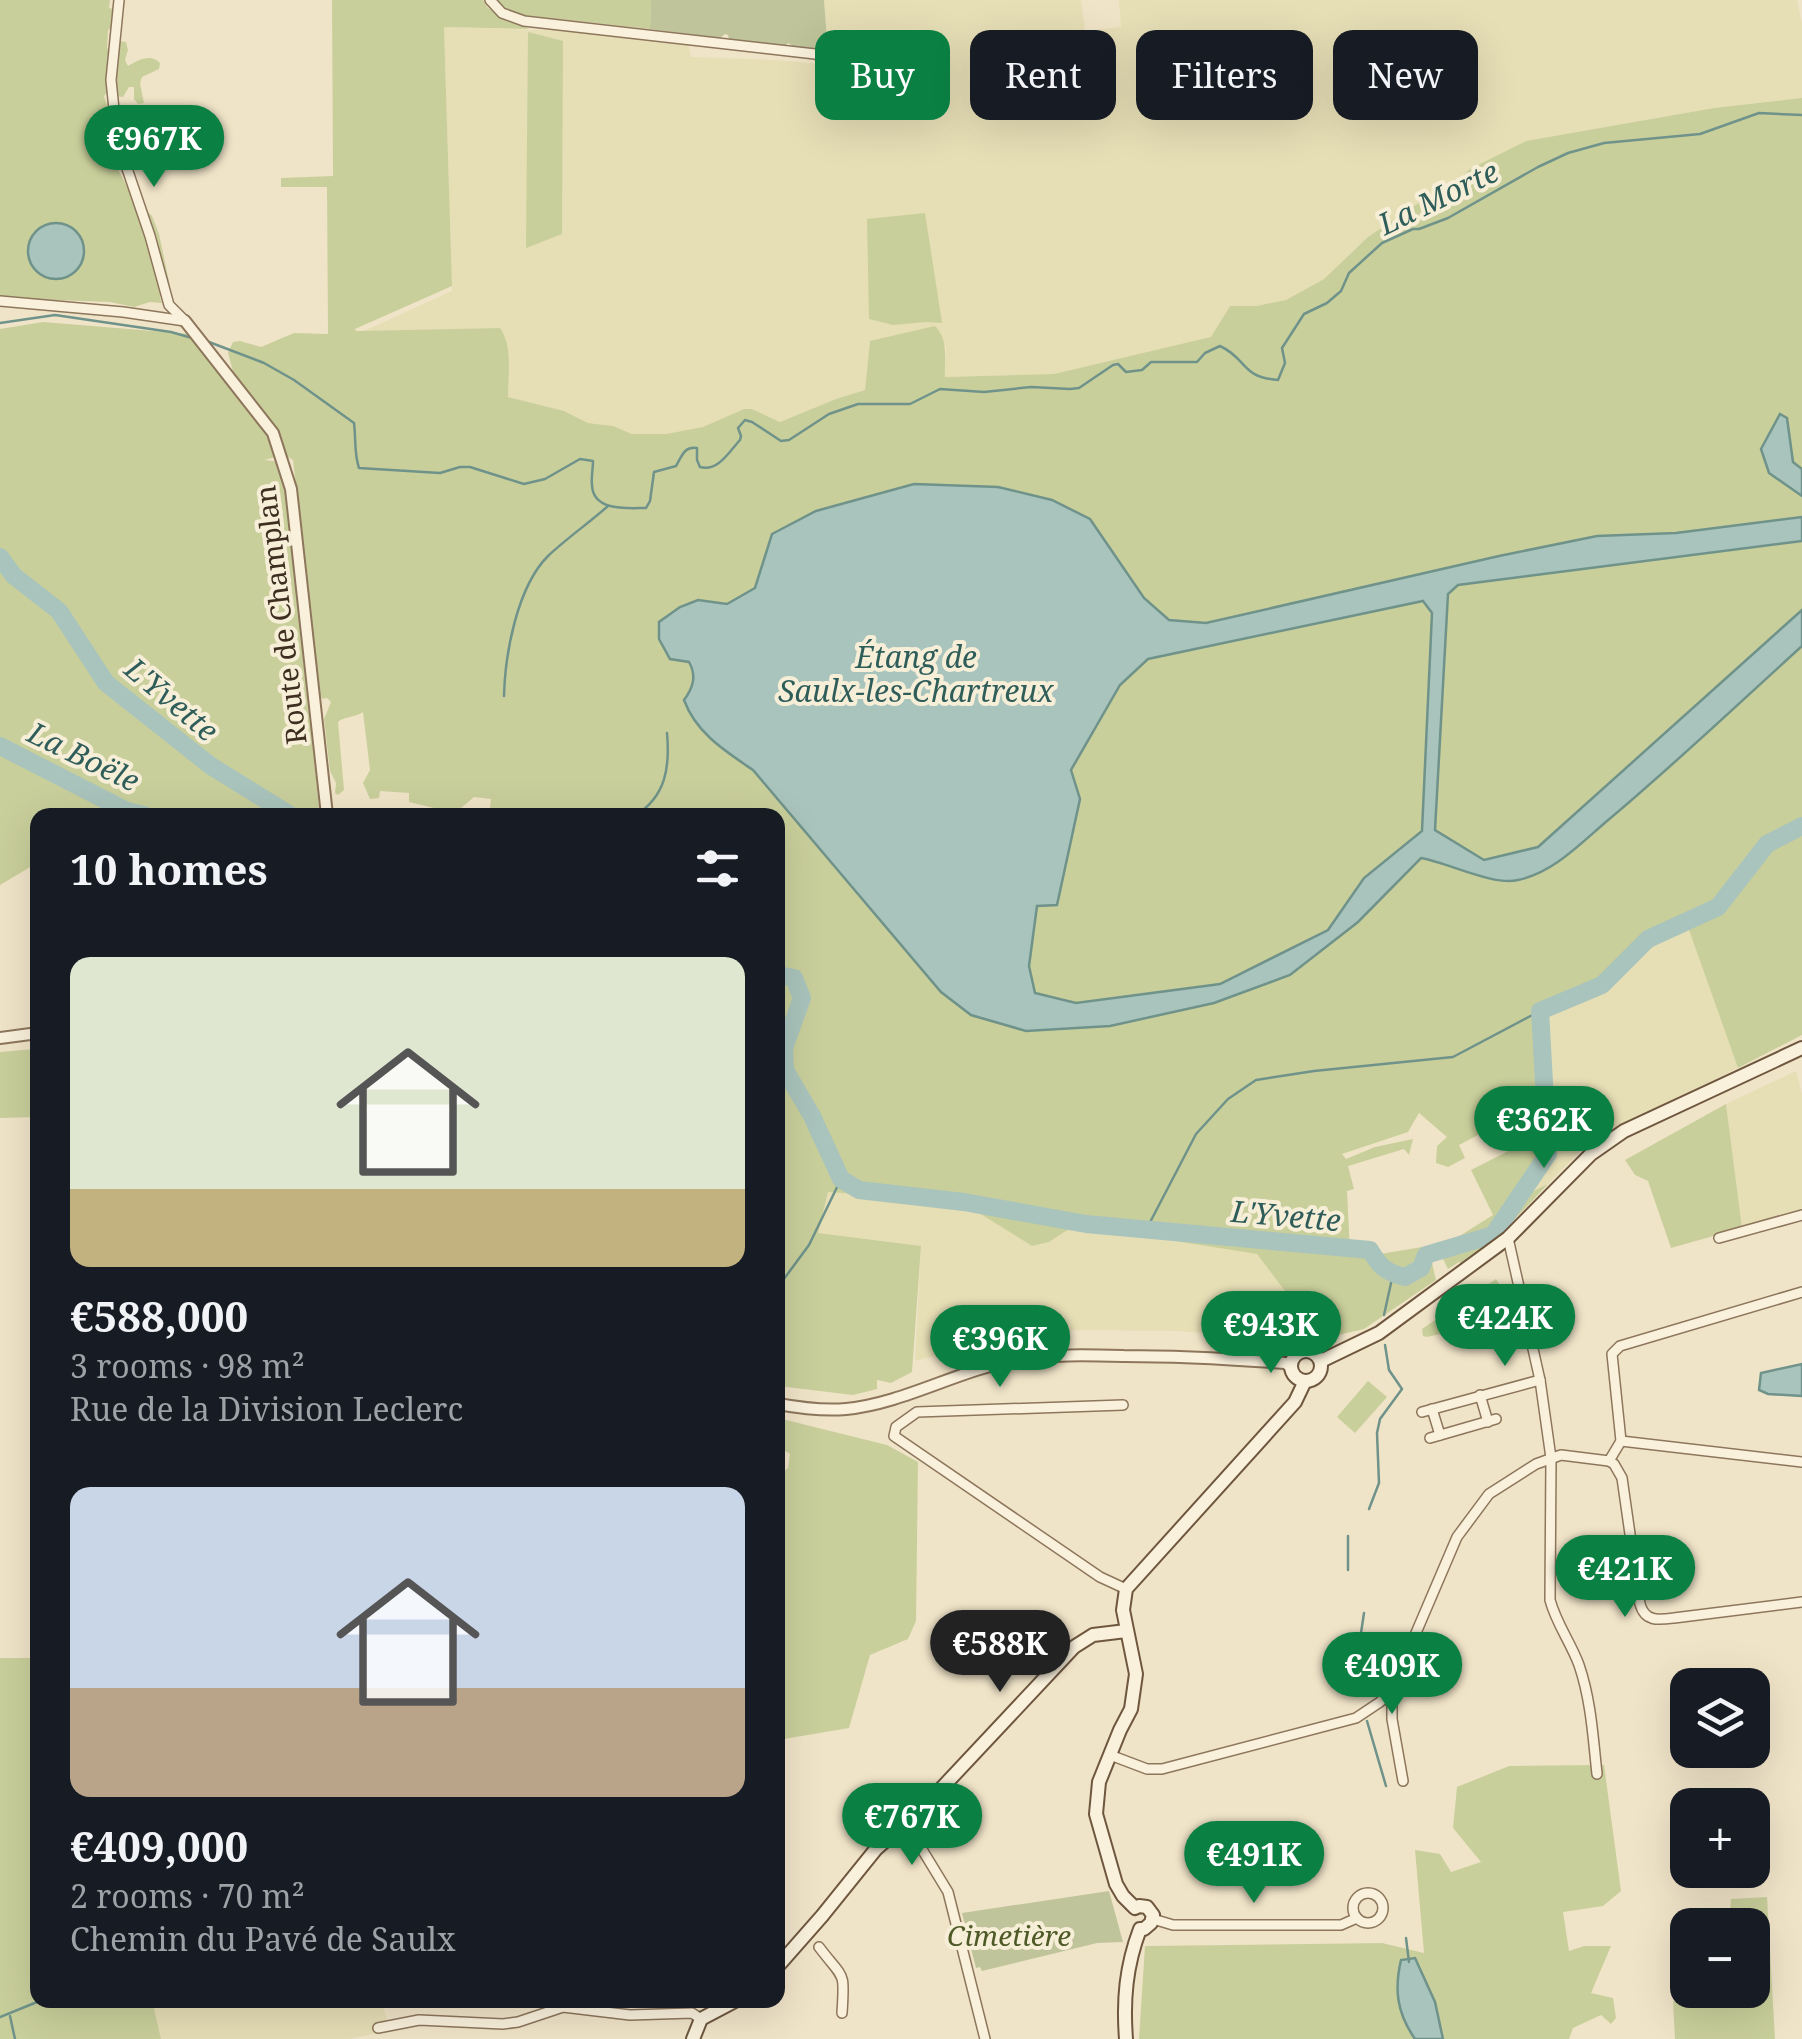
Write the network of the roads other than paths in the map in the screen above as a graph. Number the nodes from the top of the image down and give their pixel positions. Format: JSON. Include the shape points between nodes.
{"nodes":[{"id":1,"x":119,"y":0,"type":"edge"},
{"id":2,"x":490,"y":0,"type":"edge"},
{"id":3,"x":815,"y":54,"type":"edge"},
{"id":4,"x":0,"y":301,"type":"edge"},
{"id":5,"x":185,"y":321,"type":"junction"},
{"id":6,"x":326,"y":808,"type":"edge"},
{"id":7,"x":30,"y":1034,"type":"edge"},
{"id":8,"x":0,"y":1038,"type":"edge"},
{"id":9,"x":1802,"y":1048,"type":"edge"},
{"id":10,"x":1802,"y":1216,"type":"edge"},
{"id":11,"x":1508,"y":1238,"type":"junction"},
{"id":12,"x":1719,"y":1238,"type":"dead end"},
{"id":13,"x":1802,"y":1292,"type":"edge"},
{"id":14,"x":1320,"y":1361,"type":"junction"},
{"id":15,"x":1290,"y":1367,"type":"junction"},
{"id":16,"x":1540,"y":1380,"type":"junction"},
{"id":17,"x":1306,"y":1381,"type":"junction"},
{"id":18,"x":1480,"y":1395,"type":"junction"},
{"id":19,"x":785,"y":1404,"type":"edge"},
{"id":20,"x":1123,"y":1405,"type":"dead end"},
{"id":21,"x":1621,"y":1442,"type":"junction"},
{"id":22,"x":1551,"y":1458,"type":"junction"},
{"id":23,"x":1609,"y":1461,"type":"junction"},
{"id":24,"x":1802,"y":1462,"type":"edge"},
{"id":25,"x":1126,"y":1589,"type":"junction"},
{"id":26,"x":1802,"y":1602,"type":"edge"},
{"id":27,"x":1126,"y":1630,"type":"junction"},
{"id":28,"x":1385,"y":1697,"type":"junction"},
{"id":29,"x":1110,"y":1755,"type":"junction"},
{"id":30,"x":1597,"y":1774,"type":"dead end"},
{"id":31,"x":1404,"y":1781,"type":"dead end"},
{"id":32,"x":906,"y":1823,"type":"junction"},
{"id":33,"x":1134,"y":1908,"type":"junction"},
{"id":34,"x":1357,"y":1918,"type":"dead end"},
{"id":35,"x":1153,"y":1919,"type":"junction"},
{"id":36,"x":1140,"y":1929,"type":"junction"},
{"id":37,"x":818,"y":1931,"type":"junction"},
{"id":38,"x":785,"y":1960,"type":"edge"},
{"id":39,"x":552,"y":2008,"type":"edge"},
{"id":40,"x":586,"y":2008,"type":"edge"},
{"id":41,"x":623,"y":2008,"type":"edge"},
{"id":42,"x":722,"y":2008,"type":"edge"},
{"id":43,"x":842,"y":2013,"type":"dead end"},
{"id":44,"x":622,"y":2014,"type":"junction"},
{"id":45,"x":701,"y":2019,"type":"junction"},
{"id":46,"x":378,"y":2028,"type":"dead end"},
{"id":47,"x":693,"y":2039,"type":"edge"},
{"id":48,"x":985,"y":2039,"type":"edge"},
{"id":49,"x":1126,"y":2039,"type":"edge"}],
"edges":[{"from":1,"to":5,"type":"street","via":[[112,80],[117,139],[169,306]]},
{"from":2,"to":3,"type":"street","via":[[524,21]]},
{"from":4,"to":5,"type":"street"},
{"from":5,"to":6,"type":"street","name":"Route de Champlan","via":[[274,433],[292,489]]},
{"from":7,"to":8,"type":"street"},
{"from":9,"to":11,"type":"main road","via":[[1624,1131],[1591,1154]]},
{"from":10,"to":12,"type":"street"},
{"from":11,"to":14,"type":"main road","via":[[1379,1333]]},
{"from":11,"to":16,"type":"street"},
{"from":13,"to":21,"type":"street","via":[[1620,1346],[1612,1354]]},
{"from":14,"to":15,"type":"main road","via":[[1306,1350]]},
{"from":14,"to":17,"type":"main road","via":[[1318,1375]]},
{"from":15,"to":17,"type":"main road"},
{"from":15,"to":19,"type":"street","via":[[1056,1354],[1012,1360],[866,1406]]},
{"from":16,"to":18,"type":"street"},
{"from":16,"to":22,"type":"street"},
{"from":17,"to":25,"type":"main road"},
{"from":18,"to":18,"type":"street","via":[[1427,1410],[1435,1436],[1492,1420]]},
{"from":20,"to":25,"type":"street","via":[[917,1412],[894,1436]]},
{"from":21,"to":23,"type":"street"},
{"from":21,"to":24,"type":"street"},
{"from":22,"to":23,"type":"street"},
{"from":22,"to":28,"type":"street","via":[[1490,1494],[1457,1537]]},
{"from":22,"to":30,"type":"street","via":[[1550,1600],[1588,1691]]},
{"from":23,"to":26,"type":"street","via":[[1622,1478],[1640,1604],[1648,1618]]},
{"from":25,"to":27,"type":"main road"},
{"from":27,"to":29,"type":"main road","via":[[1136,1674],[1131,1709]]},
{"from":27,"to":32,"type":"main road","via":[[1093,1635],[1074,1647]]},
{"from":28,"to":29,"type":"street","via":[[1356,1718],[1162,1769]]},
{"from":28,"to":31,"type":"street","via":[[1392,1704]]},
{"from":29,"to":33,"type":"main road","via":[[1096,1814],[1116,1884]]},
{"from":32,"to":37,"type":"main road","via":[[870,1857]]},
{"from":32,"to":48,"type":"street","via":[[948,1892]]},
{"from":33,"to":35,"type":"main road","via":[[1148,1907]]},
{"from":33,"to":36,"type":"main road","via":[[1130,1920]]},
{"from":34,"to":35,"type":"street","via":[[1341,1925],[1172,1925]]},
{"from":35,"to":36,"type":"main road"},
{"from":36,"to":49,"type":"main road","via":[[1124,1993]]},
{"from":37,"to":38,"type":"main road"},
{"from":37,"to":43,"type":"street","via":[[844,1981]]},
{"from":39,"to":46,"type":"street","via":[[503,2024],[420,2020]]},
{"from":40,"to":44,"type":"street"},
{"from":41,"to":44,"type":"street"},
{"from":42,"to":45,"type":"main road"},
{"from":44,"to":45,"type":"street","via":[[692,2012]]},
{"from":45,"to":47,"type":"main road"}]}
